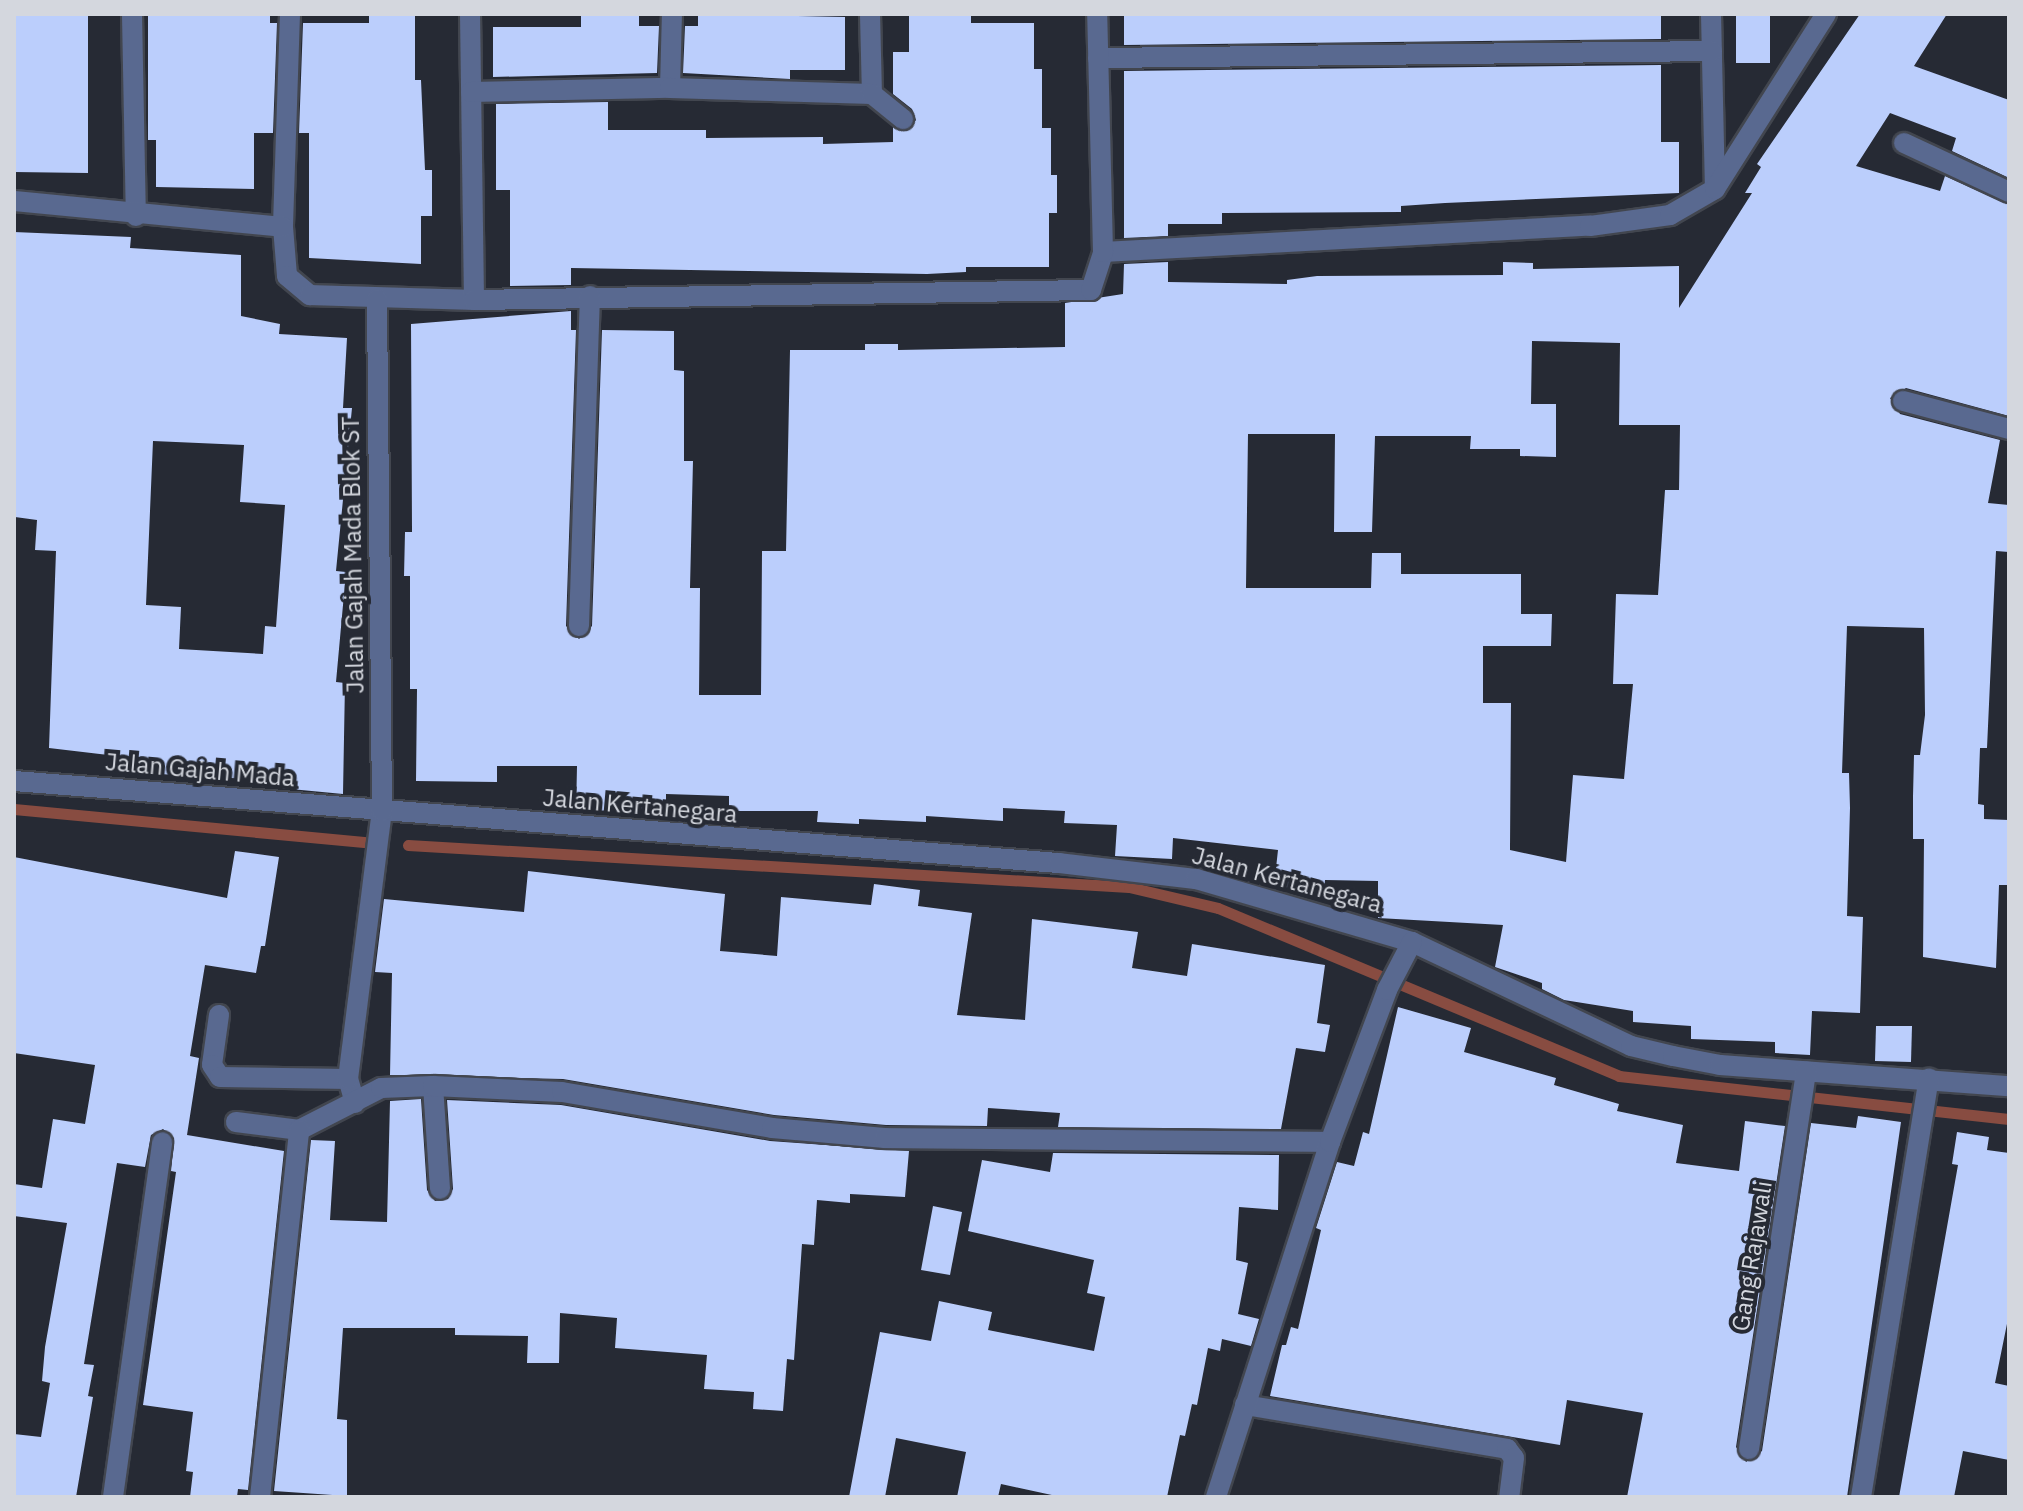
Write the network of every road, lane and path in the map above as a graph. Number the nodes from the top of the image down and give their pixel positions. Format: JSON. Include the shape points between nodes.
{"nodes":[{"id":1,"x":132,"y":14,"type":"edge"},
{"id":2,"x":290,"y":14,"type":"edge"},
{"id":3,"x":470,"y":14,"type":"edge"},
{"id":4,"x":672,"y":14,"type":"edge"},
{"id":5,"x":870,"y":14,"type":"edge"},
{"id":6,"x":1097,"y":14,"type":"edge"},
{"id":7,"x":1711,"y":14,"type":"edge"},
{"id":8,"x":1826,"y":14,"type":"edge"},
{"id":9,"x":1712,"y":51,"type":"junction"},
{"id":10,"x":1098,"y":58,"type":"junction"},
{"id":11,"x":670,"y":88,"type":"junction"},
{"id":12,"x":471,"y":92,"type":"junction"},
{"id":13,"x":872,"y":94,"type":"junction"},
{"id":14,"x":903,"y":119,"type":"dead end"},
{"id":15,"x":1904,"y":143,"type":"dead end"},
{"id":16,"x":1715,"y":189,"type":"junction"},
{"id":17,"x":2009,"y":192,"type":"edge"},
{"id":18,"x":14,"y":201,"type":"edge"},
{"id":19,"x":136,"y":216,"type":"junction"},
{"id":20,"x":283,"y":227,"type":"junction"},
{"id":21,"x":1103,"y":252,"type":"junction"},
{"id":22,"x":590,"y":296,"type":"junction"},
{"id":23,"x":377,"y":299,"type":"junction"},
{"id":24,"x":474,"y":300,"type":"junction"},
{"id":25,"x":1903,"y":401,"type":"dead end"},
{"id":26,"x":2009,"y":429,"type":"edge"},
{"id":27,"x":579,"y":626,"type":"dead end"},
{"id":28,"x":14,"y":781,"type":"edge"},
{"id":29,"x":382,"y":811,"type":"junction"},
{"id":30,"x":1407,"y":950,"type":"junction"},
{"id":31,"x":219,"y":1015,"type":"dead end"},
{"id":32,"x":1805,"y":1076,"type":"junction"},
{"id":33,"x":348,"y":1079,"type":"junction"},
{"id":34,"x":433,"y":1086,"type":"junction"},
{"id":35,"x":1928,"y":1086,"type":"junction"},
{"id":36,"x":2009,"y":1086,"type":"edge"},
{"id":37,"x":355,"y":1103,"type":"junction"},
{"id":38,"x":236,"y":1122,"type":"dead end"},
{"id":39,"x":299,"y":1130,"type":"junction"},
{"id":40,"x":162,"y":1142,"type":"dead end"},
{"id":41,"x":1330,"y":1142,"type":"junction"},
{"id":42,"x":440,"y":1189,"type":"dead end"},
{"id":43,"x":1245,"y":1405,"type":"junction"},
{"id":44,"x":1749,"y":1449,"type":"dead end"},
{"id":45,"x":113,"y":1497,"type":"edge"},
{"id":46,"x":260,"y":1497,"type":"edge"},
{"id":47,"x":1216,"y":1497,"type":"edge"},
{"id":48,"x":1509,"y":1497,"type":"edge"},
{"id":49,"x":1861,"y":1497,"type":"edge"}],
"edges":[{"from":1,"to":19,"type":"street"},
{"from":2,"to":20,"type":"street"},
{"from":3,"to":12,"type":"street"},
{"from":4,"to":11,"type":"street"},
{"from":5,"to":13,"type":"street"},
{"from":6,"to":10,"type":"street"},
{"from":7,"to":9,"type":"street"},
{"from":8,"to":16,"type":"street"},
{"from":9,"to":10,"type":"street"},
{"from":9,"to":16,"type":"street"},
{"from":10,"to":21,"type":"street"},
{"from":11,"to":12,"type":"street"},
{"from":11,"to":13,"type":"street"},
{"from":12,"to":24,"type":"street"},
{"from":13,"to":14,"type":"street"},
{"from":15,"to":17,"type":"street"},
{"from":16,"to":21,"type":"street","via":[[1670,215],[1604,225]]},
{"from":18,"to":19,"type":"street"},
{"from":19,"to":20,"type":"street"},
{"from":20,"to":23,"type":"street","via":[[283,261],[297,289],[310,295]]},
{"from":21,"to":22,"type":"street","via":[[1091,290],[1073,294],[1014,290]]},
{"from":22,"to":24,"type":"street"},
{"from":22,"to":27,"type":"street"},
{"from":23,"to":24,"type":"street"},
{"from":23,"to":29,"type":"street","name":"Jalan Gajah Mada Blok ST"},
{"from":25,"to":26,"type":"street"},
{"from":28,"to":29,"type":"street","name":"Jalan Gajah Mada"},
{"from":29,"to":30,"type":"street","name":"Jalan Kertanegara","via":[[1059,863],[1196,879]]},
{"from":29,"to":33,"type":"street","name":"Jalan Gajah Mada Blok ST"},
{"from":30,"to":32,"type":"street","name":"Jalan Kertanegara","via":[[1631,1046]]},
{"from":30,"to":41,"type":"street"},
{"from":31,"to":33,"type":"street","via":[[212,1065],[220,1077]]},
{"from":32,"to":35,"type":"street","name":"Jalan Kertanegara"},
{"from":32,"to":44,"type":"street","name":"Gang Rajawali"},
{"from":33,"to":37,"type":"street"},
{"from":34,"to":37,"type":"street","via":[[381,1088]]},
{"from":34,"to":41,"type":"street","via":[[562,1092],[772,1128],[885,1138]]},
{"from":34,"to":42,"type":"street"},
{"from":35,"to":36,"type":"street","name":"Jalan Kertanegara"},
{"from":35,"to":49,"type":"street"},
{"from":37,"to":39,"type":"street"},
{"from":38,"to":39,"type":"street"},
{"from":39,"to":46,"type":"street"},
{"from":40,"to":45,"type":"street"},
{"from":41,"to":43,"type":"street"},
{"from":43,"to":47,"type":"street"},
{"from":43,"to":48,"type":"street","via":[[1507,1449],[1514,1458]]}]}
